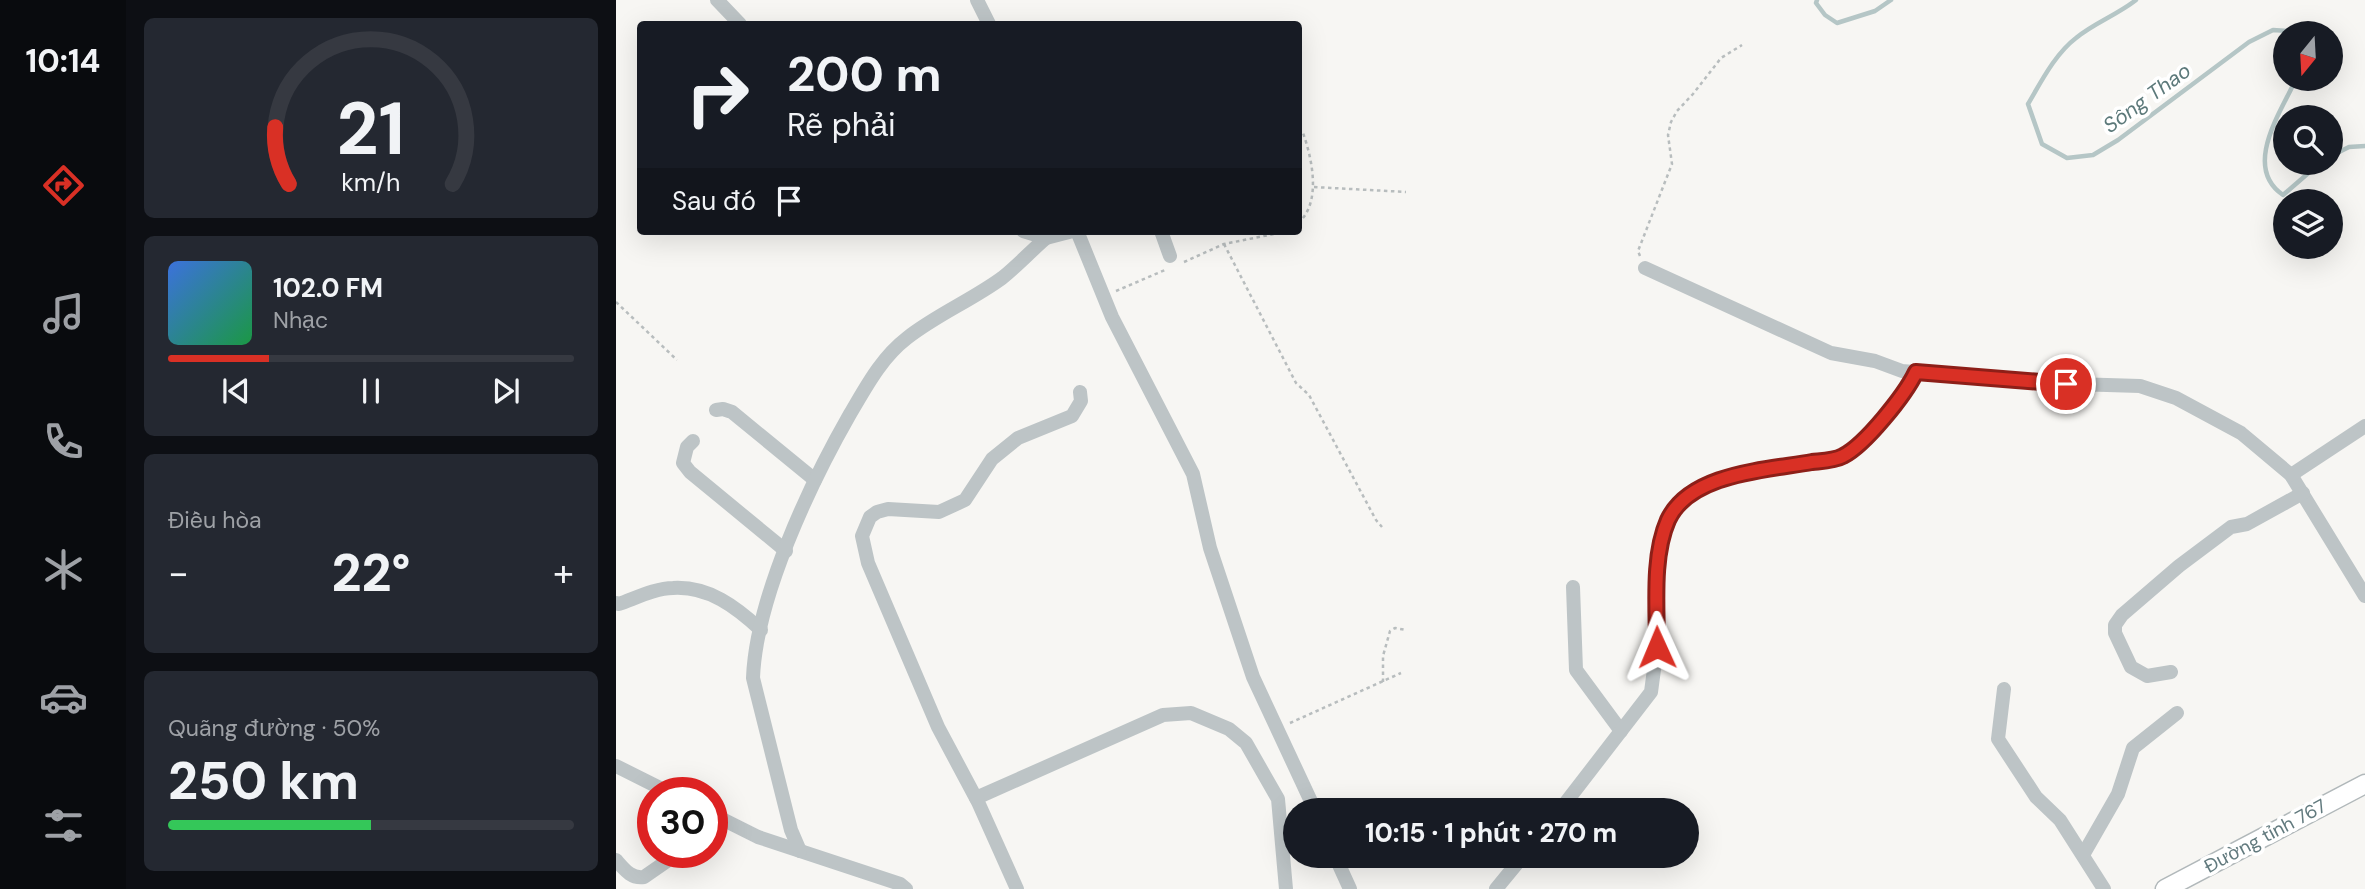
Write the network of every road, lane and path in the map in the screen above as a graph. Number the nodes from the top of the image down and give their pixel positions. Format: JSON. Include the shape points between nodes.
{"nodes":[{"id":1,"x":717,"y":0,"type":"edge"},
{"id":2,"x":976,"y":0,"type":"edge"},
{"id":3,"x":737,"y":21,"type":"edge"},
{"id":4,"x":987,"y":21,"type":"edge"},
{"id":5,"x":1742,"y":45,"type":"dead end"},
{"id":6,"x":1303,"y":133,"type":"dead end"},
{"id":7,"x":1314,"y":187,"type":"junction"},
{"id":8,"x":1406,"y":191,"type":"dead end"},
{"id":9,"x":1302,"y":220,"type":"edge"},
{"id":10,"x":1034,"y":235,"type":"edge"},
{"id":11,"x":1060,"y":235,"type":"edge"},
{"id":12,"x":1077,"y":235,"type":"edge"},
{"id":13,"x":1163,"y":235,"type":"edge"},
{"id":14,"x":1269,"y":235,"type":"edge"},
{"id":15,"x":1046,"y":239,"type":"junction"},
{"id":16,"x":1224,"y":244,"type":"junction"},
{"id":17,"x":1173,"y":260,"type":"joint"},
{"id":18,"x":1645,"y":268,"type":"joint"},
{"id":19,"x":1164,"y":270,"type":"dead end"},
{"id":20,"x":1104,"y":296,"type":"junction"},
{"id":21,"x":616,"y":302,"type":"edge"},
{"id":22,"x":677,"y":360,"type":"dead end"},
{"id":23,"x":1916,"y":372,"type":"junction"},
{"id":24,"x":1080,"y":391,"type":"dead end"},
{"id":25,"x":716,"y":410,"type":"dead end"},
{"id":26,"x":2365,"y":426,"type":"edge"},
{"id":27,"x":693,"y":442,"type":"dead end"},
{"id":28,"x":2291,"y":475,"type":"junction"},
{"id":29,"x":815,"y":480,"type":"junction"},
{"id":30,"x":2303,"y":493,"type":"junction"},
{"id":31,"x":1382,"y":527,"type":"dead end"},
{"id":32,"x":786,"y":551,"type":"junction"},
{"id":33,"x":1573,"y":587,"type":"dead end"},
{"id":34,"x":2365,"y":596,"type":"edge"},
{"id":35,"x":616,"y":603,"type":"edge"},
{"id":36,"x":761,"y":630,"type":"junction"},
{"id":37,"x":1406,"y":630,"type":"dead end"},
{"id":38,"x":1401,"y":673,"type":"dead end"},
{"id":39,"x":2171,"y":673,"type":"dead end"},
{"id":40,"x":1383,"y":682,"type":"junction"},
{"id":41,"x":2004,"y":689,"type":"dead end"},
{"id":42,"x":2177,"y":713,"type":"dead end"},
{"id":43,"x":1277,"y":728,"type":"junction"},
{"id":44,"x":1621,"y":731,"type":"junction"},
{"id":45,"x":616,"y":766,"type":"edge"},
{"id":46,"x":638,"y":777,"type":"edge"},
{"id":47,"x":2365,"y":784,"type":"edge"},
{"id":48,"x":976,"y":798,"type":"junction"},
{"id":49,"x":1309,"y":798,"type":"edge"},
{"id":50,"x":1569,"y":798,"type":"edge"},
{"id":51,"x":728,"y":822,"type":"edge"},
{"id":52,"x":800,"y":851,"type":"junction"},
{"id":53,"x":2082,"y":855,"type":"junction"},
{"id":54,"x":616,"y":860,"type":"edge"},
{"id":55,"x":657,"y":868,"type":"edge"},
{"id":56,"x":1340,"y":868,"type":"edge"},
{"id":57,"x":1513,"y":868,"type":"edge"},
{"id":58,"x":906,"y":889,"type":"edge"},
{"id":59,"x":1017,"y":889,"type":"edge"},
{"id":60,"x":1286,"y":889,"type":"edge"},
{"id":61,"x":1350,"y":889,"type":"edge"},
{"id":62,"x":1496,"y":889,"type":"edge"},
{"id":63,"x":2104,"y":889,"type":"edge"},
{"id":64,"x":2165,"y":889,"type":"edge"}],
"edges":[{"from":1,"to":3,"type":"street"},
{"from":2,"to":4,"type":"street"},
{"from":5,"to":18,"type":"path","via":[[1721,58],[1671,122],[1672,164],[1638,251]]},
{"from":6,"to":7,"type":"path"},
{"from":7,"to":8,"type":"path"},
{"from":7,"to":9,"type":"path"},
{"from":10,"to":15,"type":"street"},
{"from":11,"to":15,"type":"street"},
{"from":12,"to":20,"type":"street"},
{"from":13,"to":17,"type":"street"},
{"from":14,"to":16,"type":"path"},
{"from":15,"to":29,"type":"street","via":[[1003,277],[907,338],[884,361]]},
{"from":16,"to":17,"type":"path"},
{"from":16,"to":31,"type":"path","via":[[1296,383],[1309,395]]},
{"from":18,"to":23,"type":"street","via":[[1831,353]]},
{"from":19,"to":20,"type":"path"},
{"from":20,"to":43,"type":"street","via":[[1193,474],[1214,561],[1253,677]]},
{"from":21,"to":22,"type":"path"},
{"from":23,"to":28,"type":"street","via":[[2140,386],[2176,398],[2241,433]]},
{"from":23,"to":44,"type":"street","via":[[1909,388],[1875,427],[1841,457],[1738,475],[1700,488],[1679,502],[1667,522],[1656,572],[1657,647],[1651,692]]},
{"from":24,"to":48,"type":"street","via":[[1082,401],[1072,416],[1018,438],[992,459],[965,500],[939,512],[877,512],[862,536],[868,563],[938,727]]},
{"from":25,"to":29,"type":"street","via":[[732,412]]},
{"from":26,"to":28,"type":"street"},
{"from":27,"to":32,"type":"street","via":[[683,463],[690,472]]},
{"from":28,"to":30,"type":"street"},
{"from":29,"to":32,"type":"street"},
{"from":30,"to":34,"type":"street"},
{"from":30,"to":39,"type":"street","via":[[2247,524],[2231,527],[2122,615],[2115,633],[2131,667],[2147,676]]},
{"from":32,"to":36,"type":"street"},
{"from":33,"to":44,"type":"street","via":[[1576,670]]},
{"from":35,"to":36,"type":"street","via":[[671,587],[692,588],[711,593]]},
{"from":36,"to":52,"type":"street","via":[[753,678]]},
{"from":37,"to":40,"type":"path","via":[[1390,631],[1383,656]]},
{"from":38,"to":40,"type":"path"},
{"from":40,"to":43,"type":"path"},
{"from":41,"to":53,"type":"street","via":[[1998,739]]},
{"from":42,"to":53,"type":"street","via":[[2133,748],[2118,794]]},
{"from":43,"to":49,"type":"street"},
{"from":44,"to":50,"type":"street"},
{"from":45,"to":46,"type":"street"},
{"from":47,"to":64,"type":"main road","name":"Đường tỉnh 767"},
{"from":48,"to":59,"type":"street"},
{"from":48,"to":60,"type":"street","via":[[1163,715],[1191,713],[1229,729],[1247,743],[1270,781],[1278,799]]},
{"from":51,"to":52,"type":"street"},
{"from":52,"to":58,"type":"street"},
{"from":53,"to":63,"type":"street"},
{"from":54,"to":55,"type":"street","via":[[638,878]]},
{"from":56,"to":61,"type":"street"},
{"from":57,"to":62,"type":"street"}]}
